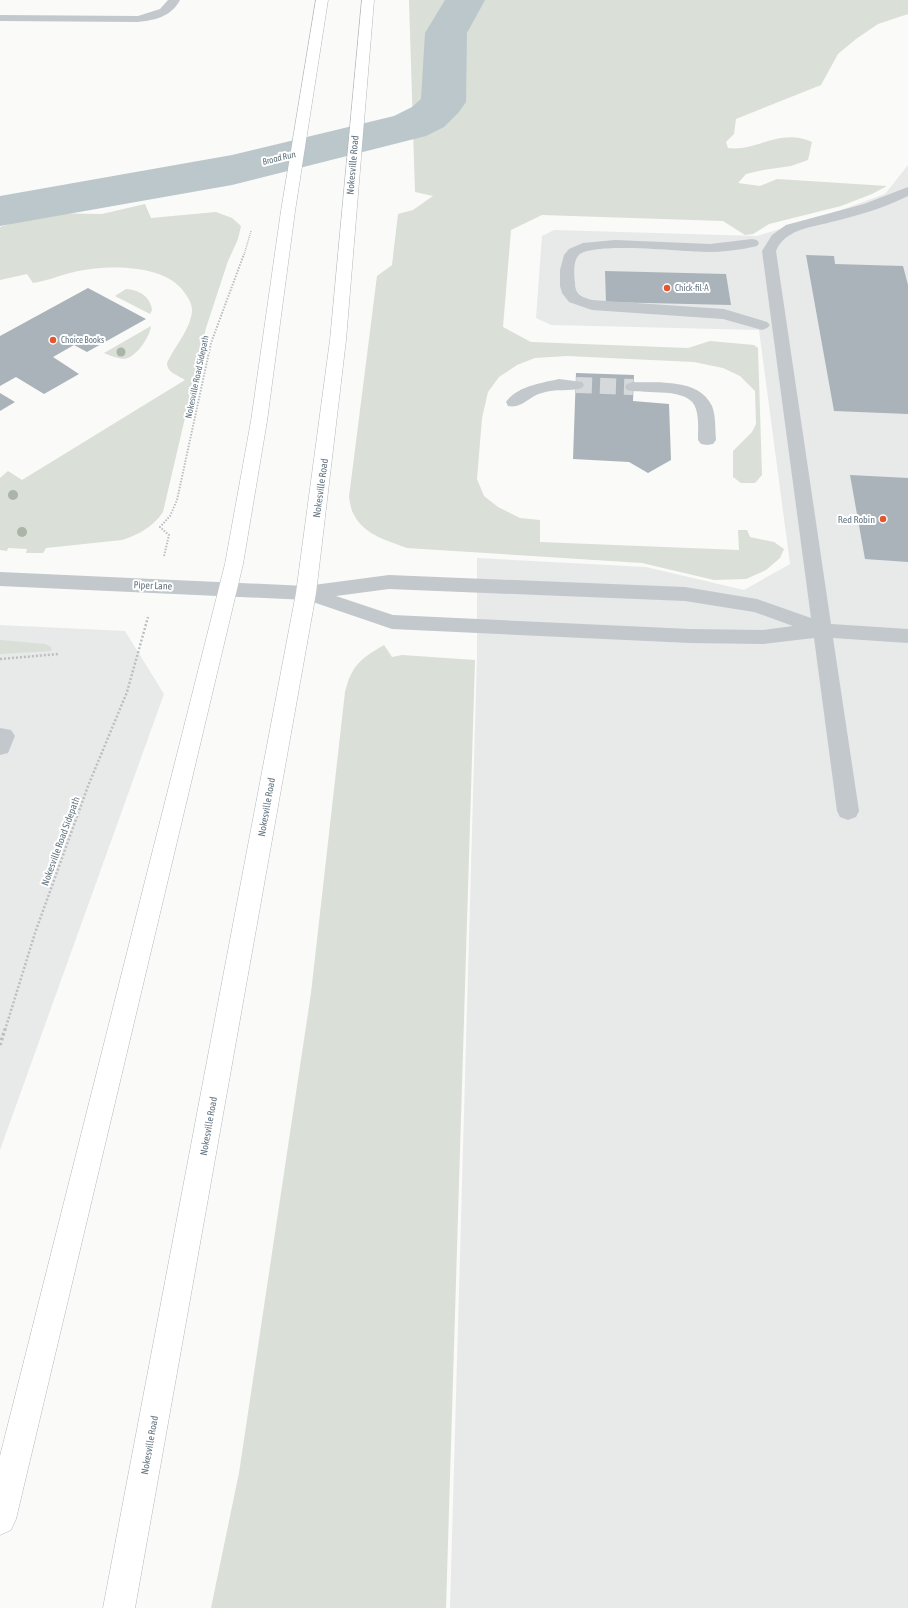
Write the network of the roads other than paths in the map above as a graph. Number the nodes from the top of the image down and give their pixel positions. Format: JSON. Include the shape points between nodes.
{"nodes":[{"id":1,"x":174,"y":0,"type":"edge"},
{"id":2,"x":322,"y":0,"type":"edge"},
{"id":3,"x":368,"y":0,"type":"edge"},
{"id":4,"x":0,"y":18,"type":"edge"},
{"id":5,"x":908,"y":191,"type":"edge"},
{"id":6,"x":752,"y":243,"type":"dead end"},
{"id":7,"x":762,"y":326,"type":"dead end"},
{"id":8,"x":576,"y":385,"type":"tunnel mouth"},
{"id":9,"x":633,"y":387,"type":"tunnel mouth"},
{"id":10,"x":514,"y":402,"type":"dead end"},
{"id":11,"x":707,"y":440,"type":"dead end"},
{"id":12,"x":0,"y":579,"type":"edge"},
{"id":13,"x":228,"y":588,"type":"junction"},
{"id":14,"x":306,"y":593,"type":"junction"},
{"id":15,"x":823,"y":630,"type":"junction"},
{"id":16,"x":908,"y":636,"type":"edge"},
{"id":17,"x":0,"y":736,"type":"edge"},
{"id":18,"x":0,"y":747,"type":"edge"},
{"id":19,"x":848,"y":811,"type":"dead end"},
{"id":20,"x":0,"y":1519,"type":"edge"},
{"id":21,"x":119,"y":1608,"type":"edge"}],
"edges":[{"from":1,"to":4,"type":"street","via":[[164,11],[138,19]]},
{"from":2,"to":13,"type":"highway","via":[[288,211],[258,428]]},
{"from":3,"to":14,"type":"highway","name":"Nokesville Road","via":[[338,340]]},
{"from":5,"to":15,"type":"street","via":[[857,210],[794,227],[781,234],[771,244],[769,251]]},
{"from":6,"to":7,"type":"street","via":[[702,248],[604,244],[585,247],[575,250],[569,257],[567,289],[574,298],[592,305],[724,314]]},
{"from":8,"to":10,"type":"street","via":[[559,384],[535,389]]},
{"from":9,"to":11,"type":"street","via":[[675,389],[695,395],[704,406]]},
{"from":12,"to":13,"type":"street","name":"Piper Lane"},
{"from":13,"to":14,"type":"street","name":"Piper Lane"},
{"from":13,"to":20,"type":"highway"},
{"from":14,"to":15,"type":"street","via":[[392,622],[690,636],[763,637]]},
{"from":14,"to":15,"type":"street","via":[[389,582],[685,594],[756,606]]},
{"from":14,"to":21,"type":"highway","name":"Nokesville Road"},
{"from":15,"to":16,"type":"street"},
{"from":15,"to":19,"type":"street"},
{"from":17,"to":18,"type":"street","via":[[4,736]]}]}
